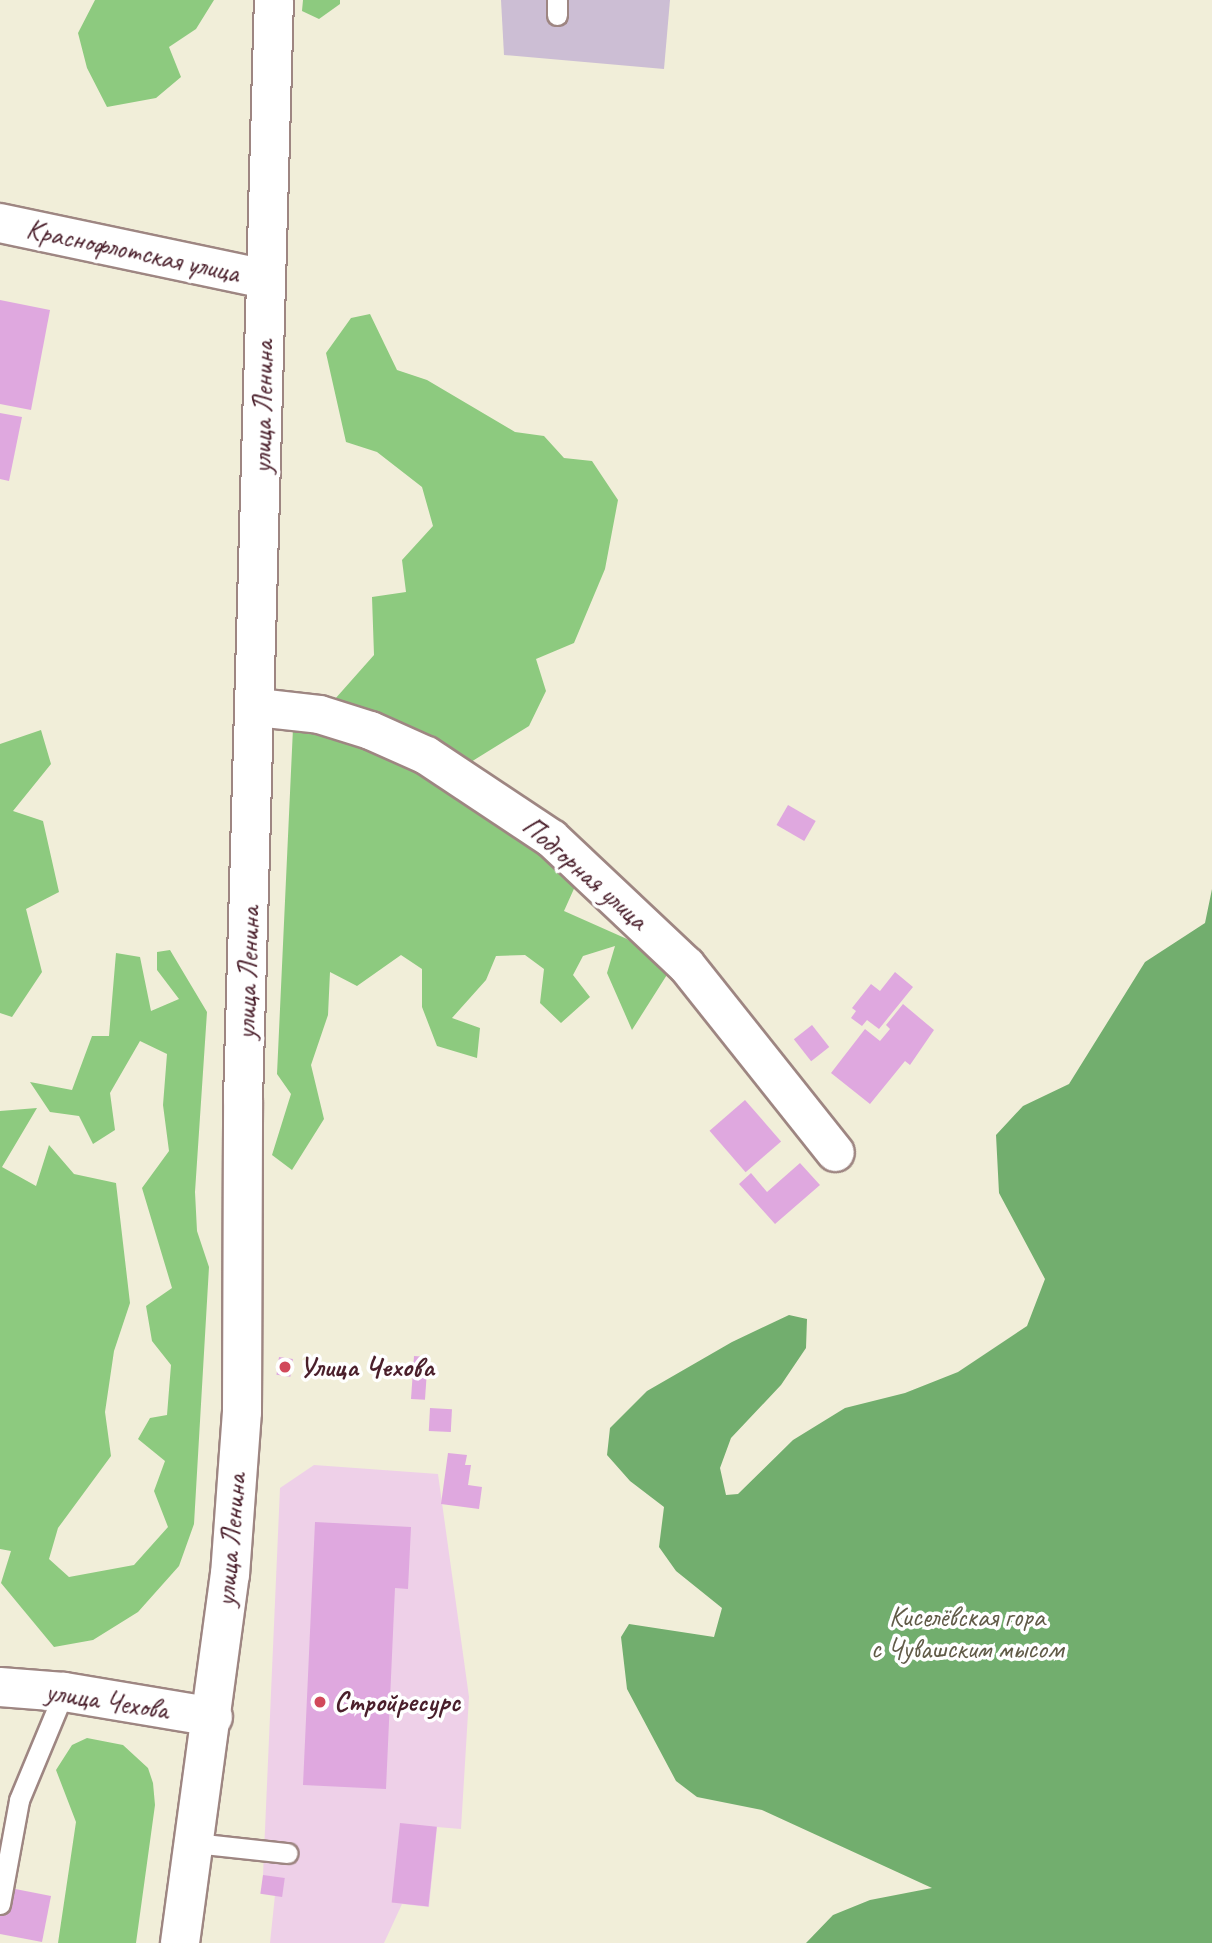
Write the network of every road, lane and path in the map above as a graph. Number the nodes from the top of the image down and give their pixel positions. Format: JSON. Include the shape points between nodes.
{"nodes":[{"id":1,"x":274,"y":0,"type":"edge"},
{"id":2,"x":0,"y":223,"type":"edge"},
{"id":3,"x":265,"y":279,"type":"junction"},
{"id":4,"x":257,"y":707,"type":"junction"},
{"id":5,"x":835,"y":1152,"type":"dead end"},
{"id":6,"x":0,"y":1687,"type":"edge"},
{"id":7,"x":64,"y":1692,"type":"junction"},
{"id":8,"x":214,"y":1717,"type":"junction"},
{"id":9,"x":195,"y":1843,"type":"junction"},
{"id":10,"x":287,"y":1853,"type":"dead end"},
{"id":11,"x":0,"y":1904,"type":"edge"},
{"id":12,"x":180,"y":1943,"type":"edge"}],
"edges":[{"from":1,"to":3,"type":"main road","name":"улица Ленина"},
{"from":2,"to":3,"type":"main road","name":"Краснофлотская улица"},
{"from":3,"to":4,"type":"main road","name":"улица Ленина"},
{"from":4,"to":5,"type":"street","name":"Подгорная улица","via":[[319,715],[370,730],[426,755],[551,838],[694,974]]},
{"from":4,"to":8,"type":"main road","name":"улица Ленина","via":[[243,1100],[242,1412]]},
{"from":6,"to":7,"type":"main road","name":"улица Чехова"},
{"from":7,"to":8,"type":"main road","name":"улица Чехова"},
{"from":7,"to":11,"type":"lane","via":[[19,1800]]},
{"from":8,"to":9,"type":"main road","name":"улица Ленина"},
{"from":9,"to":10,"type":"lane"},
{"from":9,"to":12,"type":"main road","name":"улица Ленина"}]}
